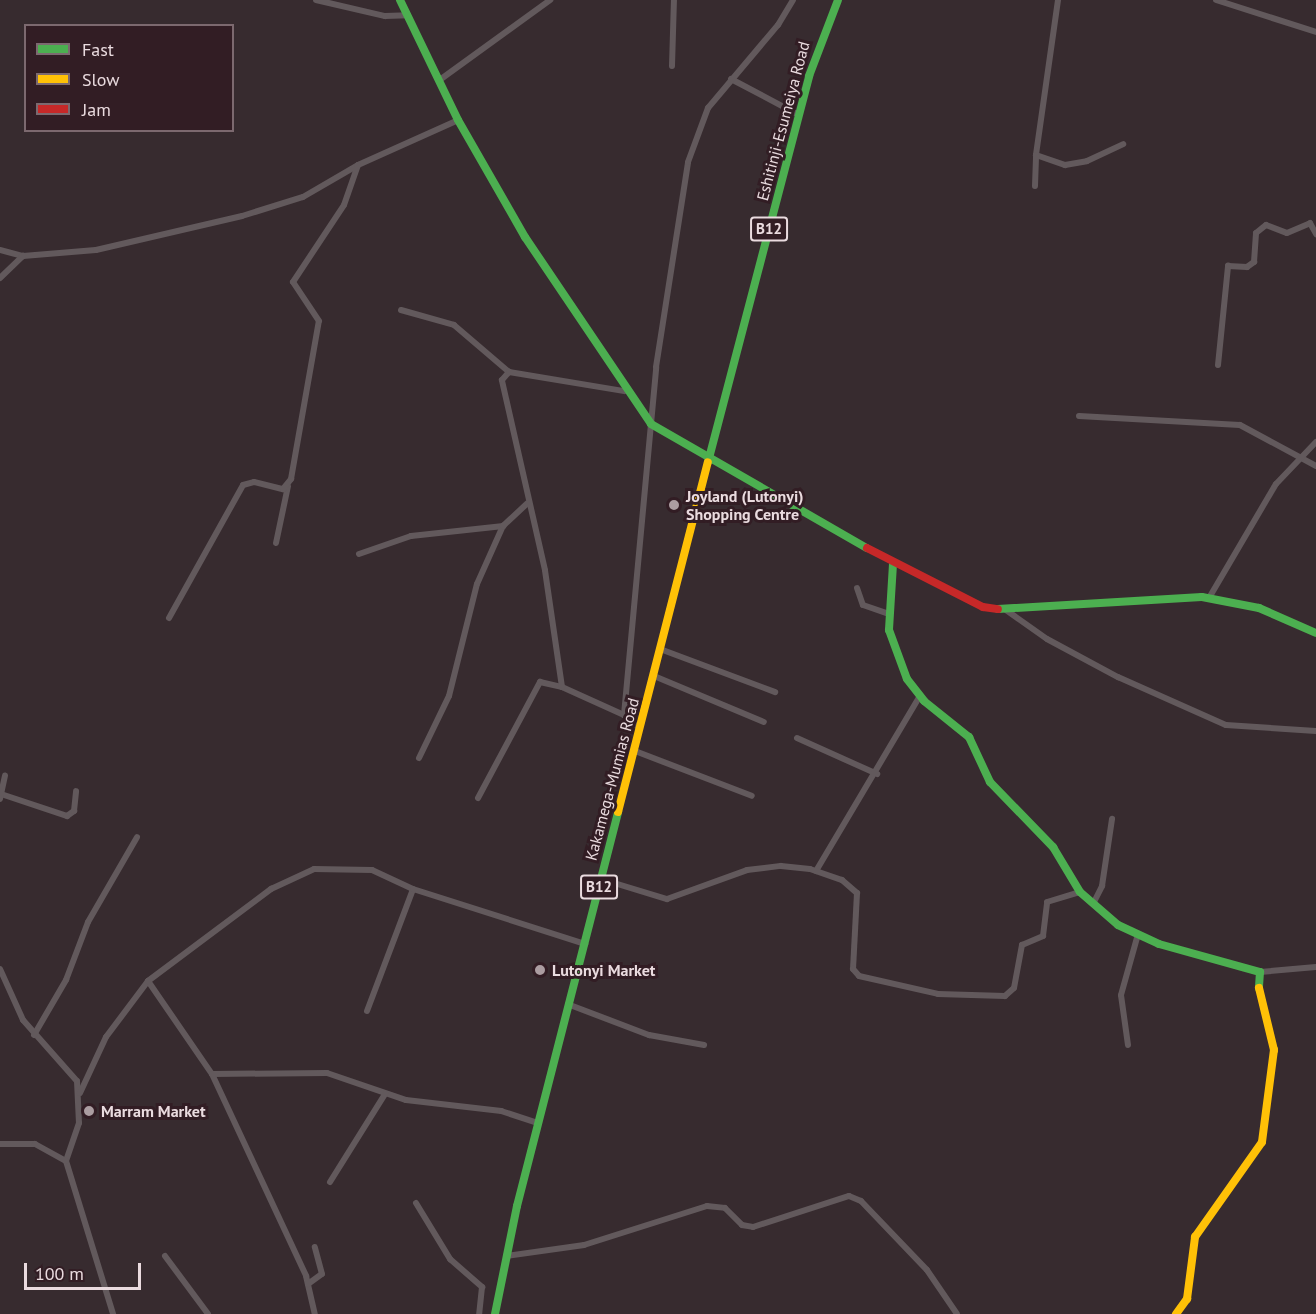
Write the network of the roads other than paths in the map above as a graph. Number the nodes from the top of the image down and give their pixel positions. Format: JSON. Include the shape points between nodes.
{"nodes":[{"id":1,"x":316,"y":0,"type":"edge"},
{"id":2,"x":400,"y":0,"type":"edge"},
{"id":3,"x":550,"y":0,"type":"edge"},
{"id":4,"x":674,"y":0,"type":"edge"},
{"id":5,"x":793,"y":0,"type":"edge"},
{"id":6,"x":838,"y":0,"type":"edge"},
{"id":7,"x":1058,"y":0,"type":"edge"},
{"id":8,"x":1216,"y":0,"type":"edge"},
{"id":9,"x":409,"y":15,"type":"junction"},
{"id":10,"x":1316,"y":32,"type":"edge"},
{"id":11,"x":672,"y":66,"type":"dead end"},
{"id":12,"x":441,"y":79,"type":"junction"},
{"id":13,"x":731,"y":80,"type":"junction"},
{"id":14,"x":799,"y":115,"type":"junction"},
{"id":15,"x":458,"y":120,"type":"junction"},
{"id":16,"x":1123,"y":144,"type":"dead end"},
{"id":17,"x":1036,"y":155,"type":"junction"},
{"id":18,"x":357,"y":165,"type":"junction"},
{"id":19,"x":1035,"y":186,"type":"dead end"},
{"id":20,"x":1316,"y":219,"type":"edge"},
{"id":21,"x":1307,"y":224,"type":"junction"},
{"id":22,"x":1316,"y":234,"type":"edge"},
{"id":23,"x":0,"y":250,"type":"edge"},
{"id":24,"x":23,"y":256,"type":"junction"},
{"id":25,"x":0,"y":278,"type":"edge"},
{"id":26,"x":401,"y":310,"type":"dead end"},
{"id":27,"x":1218,"y":365,"type":"dead end"},
{"id":28,"x":510,"y":372,"type":"junction"},
{"id":29,"x":624,"y":391,"type":"junction"},
{"id":30,"x":1079,"y":416,"type":"dead end"},
{"id":31,"x":651,"y":424,"type":"junction"},
{"id":32,"x":1316,"y":442,"type":"edge"},
{"id":33,"x":1301,"y":456,"type":"junction"},
{"id":34,"x":708,"y":461,"type":"junction"},
{"id":35,"x":1316,"y":466,"type":"edge"},
{"id":36,"x":288,"y":486,"type":"junction"},
{"id":37,"x":527,"y":504,"type":"junction"},
{"id":38,"x":503,"y":526,"type":"junction"},
{"id":39,"x":276,"y":543,"type":"dead end"},
{"id":40,"x":359,"y":554,"type":"dead end"},
{"id":41,"x":893,"y":564,"type":"junction"},
{"id":42,"x":857,"y":588,"type":"dead end"},
{"id":43,"x":1209,"y":598,"type":"junction"},
{"id":44,"x":1006,"y":610,"type":"junction"},
{"id":45,"x":889,"y":614,"type":"junction"},
{"id":46,"x":169,"y":618,"type":"dead end"},
{"id":47,"x":1316,"y":633,"type":"edge"},
{"id":48,"x":660,"y":649,"type":"junction"},
{"id":49,"x":654,"y":676,"type":"junction"},
{"id":50,"x":562,"y":687,"type":"junction"},
{"id":51,"x":775,"y":692,"type":"dead end"},
{"id":52,"x":920,"y":696,"type":"junction"},
{"id":53,"x":624,"y":715,"type":"junction"},
{"id":54,"x":764,"y":722,"type":"dead end"},
{"id":55,"x":640,"y":729,"type":"junction"},
{"id":56,"x":1316,"y":731,"type":"edge"},
{"id":57,"x":796,"y":738,"type":"dead end"},
{"id":58,"x":635,"y":751,"type":"junction"},
{"id":59,"x":419,"y":758,"type":"dead end"},
{"id":60,"x":877,"y":774,"type":"junction"},
{"id":61,"x":5,"y":776,"type":"dead end"},
{"id":62,"x":76,"y":791,"type":"dead end"},
{"id":63,"x":1,"y":796,"type":"edge"},
{"id":64,"x":752,"y":796,"type":"dead end"},
{"id":65,"x":478,"y":798,"type":"dead end"},
{"id":66,"x":1112,"y":819,"type":"dead end"},
{"id":67,"x":137,"y":837,"type":"dead end"},
{"id":68,"x":816,"y":871,"type":"junction"},
{"id":69,"x":601,"y":879,"type":"junction"},
{"id":70,"x":413,"y":889,"type":"junction"},
{"id":71,"x":1080,"y":892,"type":"junction"},
{"id":72,"x":1094,"y":902,"type":"junction"},
{"id":73,"x":1138,"y":934,"type":"junction"},
{"id":74,"x":585,"y":944,"type":"junction"},
{"id":75,"x":1316,"y":967,"type":"edge"},
{"id":76,"x":0,"y":969,"type":"edge"},
{"id":77,"x":1260,"y":972,"type":"junction"},
{"id":78,"x":148,"y":981,"type":"junction"},
{"id":79,"x":570,"y":1005,"type":"junction"},
{"id":80,"x":367,"y":1011,"type":"dead end"},
{"id":81,"x":34,"y":1035,"type":"junction"},
{"id":82,"x":704,"y":1045,"type":"dead end"},
{"id":83,"x":1128,"y":1045,"type":"dead end"},
{"id":84,"x":212,"y":1074,"type":"junction"},
{"id":85,"x":81,"y":1094,"type":"junction"},
{"id":86,"x":385,"y":1094,"type":"junction"},
{"id":87,"x":538,"y":1123,"type":"junction"},
{"id":88,"x":0,"y":1144,"type":"edge"},
{"id":89,"x":66,"y":1161,"type":"junction"},
{"id":90,"x":330,"y":1182,"type":"dead end"},
{"id":91,"x":416,"y":1203,"type":"dead end"},
{"id":92,"x":315,"y":1247,"type":"dead end"},
{"id":93,"x":165,"y":1256,"type":"dead end"},
{"id":94,"x":507,"y":1256,"type":"junction"},
{"id":95,"x":308,"y":1284,"type":"junction"},
{"id":96,"x":113,"y":1314,"type":"edge"},
{"id":97,"x":208,"y":1314,"type":"edge"},
{"id":98,"x":315,"y":1314,"type":"edge"},
{"id":99,"x":479,"y":1314,"type":"edge"},
{"id":100,"x":495,"y":1314,"type":"edge"},
{"id":101,"x":957,"y":1314,"type":"edge"},
{"id":102,"x":1176,"y":1314,"type":"edge"}],
"edges":[{"from":1,"to":9,"type":"street","via":[[385,16]]},
{"from":2,"to":9,"type":"main road"},
{"from":3,"to":12,"type":"street"},
{"from":4,"to":11,"type":"street"},
{"from":5,"to":13,"type":"street","via":[[778,25]]},
{"from":6,"to":14,"type":"main road","name":"Eshitinji-Esumeiya Road","number":"B12"},
{"from":7,"to":17,"type":"street"},
{"from":8,"to":10,"type":"street"},
{"from":9,"to":12,"type":"main road"},
{"from":12,"to":15,"type":"main road"},
{"from":13,"to":14,"type":"street"},
{"from":13,"to":31,"type":"street","via":[[708,108],[688,162]]},
{"from":14,"to":34,"type":"main road","name":"Eshitinji-Esumeiya Road","number":"B12"},
{"from":15,"to":18,"type":"street"},
{"from":15,"to":29,"type":"main road","via":[[525,237]]},
{"from":16,"to":17,"type":"street","via":[[1065,165]]},
{"from":17,"to":19,"type":"street"},
{"from":18,"to":24,"type":"street","via":[[303,197],[242,216],[96,250]]},
{"from":18,"to":36,"type":"street","via":[[344,205],[293,282],[317,312],[319,331]]},
{"from":20,"to":21,"type":"street"},
{"from":21,"to":22,"type":"street"},
{"from":21,"to":27,"type":"street","via":[[1287,233],[1266,225],[1256,233],[1254,262],[1247,267],[1228,266]]},
{"from":23,"to":24,"type":"street"},
{"from":24,"to":25,"type":"street"},
{"from":26,"to":28,"type":"street","via":[[454,325]]},
{"from":28,"to":29,"type":"street"},
{"from":28,"to":37,"type":"street","via":[[502,384],[521,457]]},
{"from":29,"to":31,"type":"main road"},
{"from":30,"to":33,"type":"street","via":[[1228,422]]},
{"from":31,"to":34,"type":"main road"},
{"from":31,"to":53,"type":"street"},
{"from":32,"to":33,"type":"street"},
{"from":33,"to":35,"type":"street"},
{"from":33,"to":43,"type":"street","via":[[1249,524]]},
{"from":34,"to":41,"type":"main road"},
{"from":34,"to":48,"type":"main road","name":"Kakamega-Mumias Road","number":"B12"},
{"from":36,"to":39,"type":"street"},
{"from":36,"to":46,"type":"street","via":[[278,489],[254,482],[243,485]]},
{"from":37,"to":38,"type":"street"},
{"from":37,"to":50,"type":"street","via":[[545,570]]},
{"from":38,"to":40,"type":"street","via":[[411,536]]},
{"from":38,"to":59,"type":"street","via":[[477,584],[449,696]]},
{"from":41,"to":44,"type":"main road","via":[[983,608]]},
{"from":41,"to":45,"type":"main road"},
{"from":42,"to":45,"type":"street","via":[[863,605]]},
{"from":43,"to":44,"type":"main road","via":[[1176,596]]},
{"from":43,"to":47,"type":"main road","via":[[1259,608]]},
{"from":44,"to":56,"type":"street","via":[[1098,667],[1226,725]]},
{"from":45,"to":52,"type":"main road","via":[[897,660]]},
{"from":48,"to":49,"type":"main road","name":"Kakamega-Mumias Road","number":"B12"},
{"from":48,"to":51,"type":"street"},
{"from":49,"to":54,"type":"street"},
{"from":49,"to":55,"type":"main road","name":"Kakamega-Mumias Road","number":"B12"},
{"from":50,"to":53,"type":"street"},
{"from":50,"to":65,"type":"street","via":[[540,682],[517,733]]},
{"from":52,"to":60,"type":"street"},
{"from":52,"to":71,"type":"main road","via":[[969,737],[990,782],[1053,847]]},
{"from":53,"to":55,"type":"street"},
{"from":55,"to":58,"type":"main road","name":"Kakamega-Mumias Road","number":"B12"},
{"from":57,"to":60,"type":"street"},
{"from":58,"to":64,"type":"street"},
{"from":58,"to":69,"type":"main road","name":"Kakamega-Mumias Road","number":"B12"},
{"from":60,"to":68,"type":"street"},
{"from":61,"to":63,"type":"street"},
{"from":62,"to":63,"type":"street","via":[[74,809],[67,816]]},
{"from":66,"to":72,"type":"street","via":[[1102,886]]},
{"from":67,"to":81,"type":"street","via":[[88,922],[66,980]]},
{"from":68,"to":69,"type":"street","via":[[781,866],[747,870],[667,899]]},
{"from":68,"to":71,"type":"street","via":[[842,880],[857,893],[852,959],[856,973],[938,994],[1011,993],[1021,947],[1040,939],[1044,933],[1047,902]]},
{"from":69,"to":74,"type":"main road","name":"Kakamega-Mumias Road","number":"B12"},
{"from":70,"to":74,"type":"street"},
{"from":70,"to":78,"type":"street","via":[[372,870],[314,869],[271,889]]},
{"from":70,"to":80,"type":"street"},
{"from":71,"to":72,"type":"main road"},
{"from":72,"to":73,"type":"main road","via":[[1118,925]]},
{"from":73,"to":77,"type":"main road"},
{"from":73,"to":83,"type":"street","via":[[1121,995]]},
{"from":74,"to":79,"type":"main road","name":"Kakamega-Mumias Road","number":"B12"},
{"from":75,"to":77,"type":"street"},
{"from":76,"to":81,"type":"street"},
{"from":77,"to":102,"type":"main road","via":[[1258,985],[1274,1050],[1262,1142],[1195,1238],[1187,1299]]},
{"from":78,"to":84,"type":"street"},
{"from":78,"to":85,"type":"street","via":[[106,1037]]},
{"from":79,"to":82,"type":"street","via":[[649,1035]]},
{"from":79,"to":87,"type":"main road","name":"Kakamega-Mumias Road","number":"B12"},
{"from":81,"to":85,"type":"street","via":[[72,1072]]},
{"from":84,"to":86,"type":"street","via":[[327,1073]]},
{"from":84,"to":95,"type":"street"},
{"from":85,"to":89,"type":"street","via":[[79,1122]]},
{"from":86,"to":87,"type":"street","via":[[419,1103],[501,1111]]},
{"from":86,"to":90,"type":"street"},
{"from":87,"to":94,"type":"main road","name":"Kakamega-Mumias Road","number":"B12"},
{"from":88,"to":89,"type":"street","via":[[35,1144]]},
{"from":89,"to":96,"type":"street"},
{"from":91,"to":99,"type":"street","via":[[450,1259],[482,1287]]},
{"from":92,"to":95,"type":"street","via":[[322,1274]]},
{"from":93,"to":97,"type":"street"},
{"from":94,"to":100,"type":"main road","name":"Kakamega-Mumias Road","number":"B12"},
{"from":94,"to":101,"type":"street","via":[[584,1245],[707,1206],[725,1208],[742,1225],[753,1227],[849,1196],[861,1201],[927,1270]]},
{"from":95,"to":98,"type":"street"}]}
